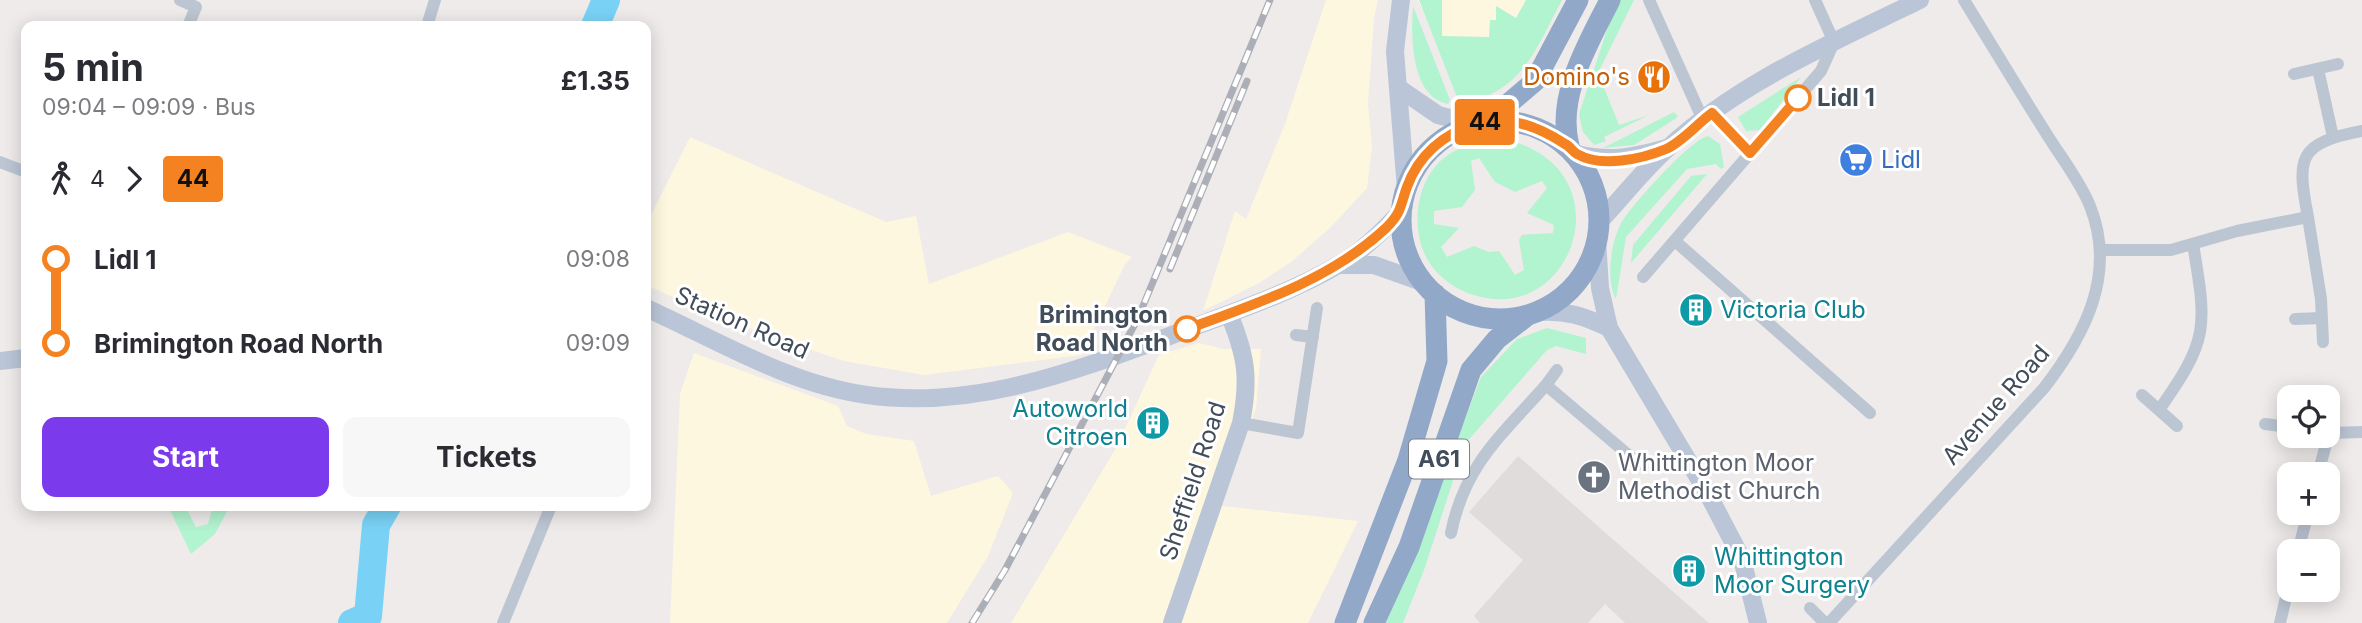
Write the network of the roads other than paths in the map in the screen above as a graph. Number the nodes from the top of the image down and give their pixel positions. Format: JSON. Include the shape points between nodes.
{"nodes":[{"id":1,"x":180,"y":0,"type":"edge"},
{"id":2,"x":435,"y":0,"type":"edge"},
{"id":3,"x":1401,"y":0,"type":"edge"},
{"id":4,"x":1578,"y":0,"type":"edge"},
{"id":5,"x":1610,"y":0,"type":"edge"},
{"id":6,"x":1649,"y":0,"type":"edge"},
{"id":7,"x":1815,"y":0,"type":"edge"},
{"id":8,"x":1920,"y":0,"type":"edge"},
{"id":9,"x":1964,"y":0,"type":"edge"},
{"id":10,"x":201,"y":4,"type":"edge"},
{"id":11,"x":191,"y":21,"type":"edge"},
{"id":12,"x":429,"y":21,"type":"edge"},
{"id":13,"x":1834,"y":42,"type":"junction"},
{"id":14,"x":2338,"y":64,"type":"dead end"},
{"id":15,"x":2318,"y":69,"type":"junction"},
{"id":16,"x":2294,"y":74,"type":"dead end"},
{"id":17,"x":1400,"y":89,"type":"junction"},
{"id":18,"x":1707,"y":116,"type":"junction"},
{"id":19,"x":1480,"y":123,"type":"junction"},
{"id":20,"x":2362,"y":131,"type":"edge"},
{"id":21,"x":2333,"y":137,"type":"junction"},
{"id":22,"x":1667,"y":148,"type":"junction"},
{"id":23,"x":1573,"y":150,"type":"junction"},
{"id":24,"x":1750,"y":153,"type":"junction"},
{"id":25,"x":0,"y":162,"type":"edge"},
{"id":26,"x":21,"y":170,"type":"edge"},
{"id":27,"x":1406,"y":189,"type":"junction"},
{"id":28,"x":1402,"y":210,"type":"junction"},
{"id":29,"x":2308,"y":217,"type":"junction"},
{"id":30,"x":1598,"y":230,"type":"junction"},
{"id":31,"x":1675,"y":240,"type":"junction"},
{"id":32,"x":2193,"y":244,"type":"junction"},
{"id":33,"x":2101,"y":250,"type":"junction"},
{"id":34,"x":1339,"y":265,"type":"junction"},
{"id":35,"x":1643,"y":277,"type":"dead end"},
{"id":36,"x":1429,"y":288,"type":"junction"},
{"id":37,"x":1317,"y":309,"type":"dead end"},
{"id":38,"x":651,"y":310,"type":"edge"},
{"id":39,"x":1229,"y":313,"type":"junction"},
{"id":40,"x":1534,"y":313,"type":"junction"},
{"id":41,"x":2322,"y":318,"type":"junction"},
{"id":42,"x":2295,"y":319,"type":"dead end"},
{"id":43,"x":1609,"y":328,"type":"junction"},
{"id":44,"x":1296,"y":335,"type":"dead end"},
{"id":45,"x":1313,"y":337,"type":"junction"},
{"id":46,"x":2323,"y":342,"type":"dead end"},
{"id":47,"x":21,"y":359,"type":"edge"},
{"id":48,"x":0,"y":361,"type":"edge"},
{"id":49,"x":1557,"y":370,"type":"dead end"},
{"id":50,"x":1546,"y":385,"type":"junction"},
{"id":51,"x":2143,"y":395,"type":"dead end"},
{"id":52,"x":2159,"y":411,"type":"junction"},
{"id":53,"x":1870,"y":413,"type":"dead end"},
{"id":54,"x":1241,"y":423,"type":"junction"},
{"id":55,"x":2266,"y":424,"type":"dead end"},
{"id":56,"x":2277,"y":425,"type":"edge"},
{"id":57,"x":2176,"y":426,"type":"dead end"},
{"id":58,"x":2362,"y":432,"type":"edge"},
{"id":59,"x":2340,"y":433,"type":"edge"},
{"id":60,"x":1683,"y":454,"type":"junction"},
{"id":61,"x":549,"y":511,"type":"edge"},
{"id":62,"x":1451,"y":533,"type":"dead end"},
{"id":63,"x":2287,"y":602,"type":"edge"},
{"id":64,"x":1810,"y":608,"type":"dead end"},
{"id":65,"x":2284,"y":622,"type":"edge"},
{"id":66,"x":503,"y":623,"type":"edge"},
{"id":67,"x":1172,"y":623,"type":"edge"},
{"id":68,"x":1345,"y":623,"type":"edge"},
{"id":69,"x":1374,"y":623,"type":"edge"},
{"id":70,"x":1758,"y":623,"type":"edge"},
{"id":71,"x":1827,"y":623,"type":"edge"}],
"edges":[{"from":1,"to":10,"type":"street"},
{"from":2,"to":12,"type":"street"},
{"from":3,"to":17,"type":"main road","via":[[1395,51]]},
{"from":4,"to":19,"type":"highway","via":[[1535,81],[1519,98]]},
{"from":5,"to":23,"type":"highway","via":[[1569,92],[1564,128]]},
{"from":6,"to":18,"type":"street"},
{"from":7,"to":13,"type":"street"},
{"from":8,"to":13,"type":"main road"},
{"from":9,"to":33,"type":"street","name":"Avenue Road","via":[[2090,205]]},
{"from":10,"to":11,"type":"street"},
{"from":13,"to":18,"type":"main road"},
{"from":13,"to":24,"type":"street","via":[[1821,71]]},
{"from":14,"to":15,"type":"street"},
{"from":15,"to":16,"type":"street"},
{"from":15,"to":21,"type":"street"},
{"from":17,"to":19,"type":"main road","via":[[1438,115]]},
{"from":17,"to":27,"type":"main road"},
{"from":18,"to":22,"type":"main road"},
{"from":18,"to":24,"type":"street"},
{"from":19,"to":23,"type":"highway","via":[[1517,122],[1545,131]]},
{"from":19,"to":27,"type":"highway","via":[[1443,139],[1424,156]]},
{"from":20,"to":21,"type":"street"},
{"from":21,"to":29,"type":"street","via":[[2308,152],[2301,168]]},
{"from":22,"to":23,"type":"main road","via":[[1624,160],[1600,160]]},
{"from":22,"to":30,"type":"main road"},
{"from":23,"to":30,"type":"highway","via":[[1596,195]]},
{"from":24,"to":31,"type":"street"},
{"from":25,"to":26,"type":"street"},
{"from":27,"to":28,"type":"highway"},
{"from":28,"to":34,"type":"main road","name":"Station Road"},
{"from":28,"to":36,"type":"highway","via":[[1410,264]]},
{"from":29,"to":32,"type":"street"},
{"from":29,"to":41,"type":"street"},
{"from":30,"to":40,"type":"highway","via":[[1588,266],[1571,289]]},
{"from":30,"to":43,"type":"main road","via":[[1600,288]]},
{"from":31,"to":35,"type":"street"},
{"from":31,"to":53,"type":"street"},
{"from":32,"to":33,"type":"street","via":[[2153,251]]},
{"from":32,"to":52,"type":"street","via":[[2203,328],[2188,366]]},
{"from":33,"to":71,"type":"street","name":"Avenue Road","via":[[2090,315],[2062,365]]},
{"from":34,"to":36,"type":"main road","name":"Station Road","via":[[1374,265]]},
{"from":34,"to":39,"type":"main road","name":"Station Road"},
{"from":36,"to":40,"type":"highway","via":[[1458,309],[1485,317]]},
{"from":36,"to":68,"type":"highway","number":"A61","via":[[1437,361],[1408,460]]},
{"from":37,"to":45,"type":"street"},
{"from":38,"to":39,"type":"main road","name":"Station Road","via":[[789,374],[864,395],[898,398],[976,394],[1080,369]]},
{"from":39,"to":54,"type":"main road","name":"Sheffield Road","via":[[1245,353],[1246,399]]},
{"from":40,"to":43,"type":"main road","via":[[1558,310],[1580,314]]},
{"from":40,"to":69,"type":"highway","number":"A61","via":[[1497,339],[1471,370],[1409,547]]},
{"from":41,"to":42,"type":"street"},
{"from":41,"to":46,"type":"street"},
{"from":43,"to":60,"type":"main road"},
{"from":44,"to":45,"type":"street"},
{"from":45,"to":54,"type":"street","via":[[1298,433]]},
{"from":47,"to":48,"type":"main road"},
{"from":49,"to":50,"type":"street"},
{"from":50,"to":60,"type":"street","via":[[1639,464],[1653,468]]},
{"from":50,"to":62,"type":"street","via":[[1467,478]]},
{"from":51,"to":52,"type":"street"},
{"from":52,"to":57,"type":"street"},
{"from":54,"to":67,"type":"main road","name":"Sheffield Road"},
{"from":55,"to":56,"type":"street"},
{"from":58,"to":59,"type":"street"},
{"from":60,"to":70,"type":"main road","via":[[1742,559]]},
{"from":61,"to":66,"type":"street"},
{"from":63,"to":65,"type":"street"},
{"from":64,"to":71,"type":"street","name":"Avenue Road"}]}
